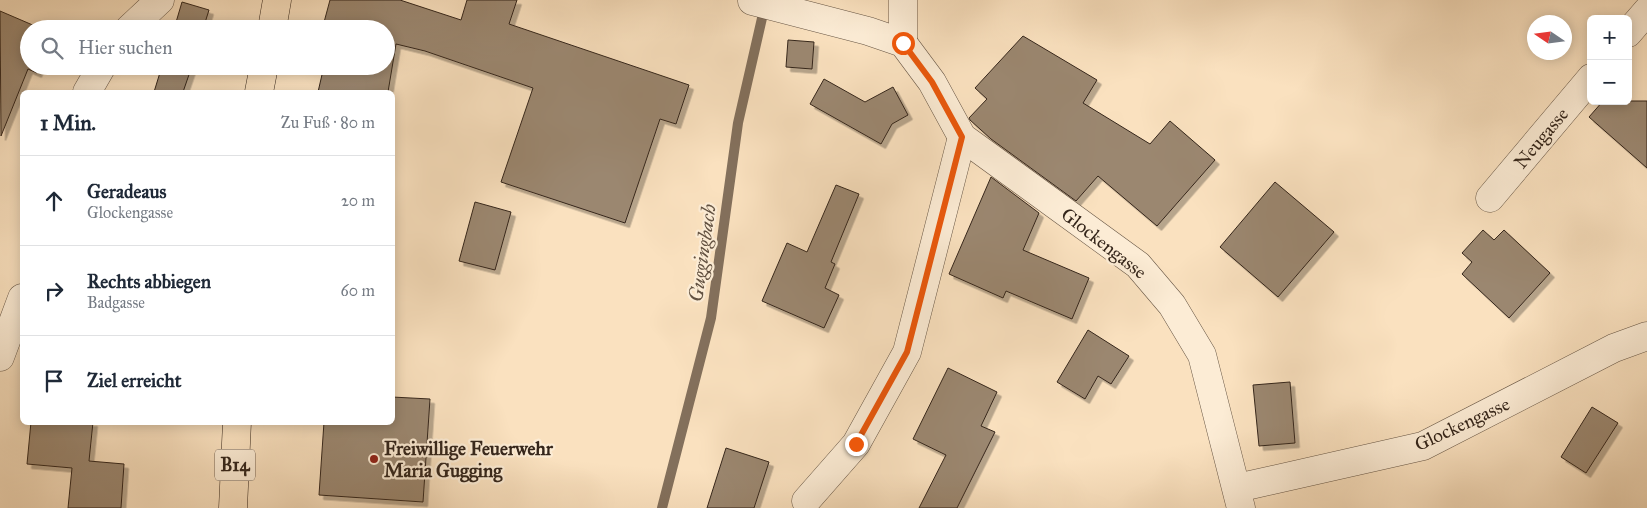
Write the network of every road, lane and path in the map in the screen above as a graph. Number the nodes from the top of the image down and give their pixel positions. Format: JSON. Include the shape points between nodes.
{"nodes":[{"id":1,"x":160,"y":0,"type":"edge"},
{"id":2,"x":277,"y":0,"type":"edge"},
{"id":3,"x":903,"y":0,"type":"edge"},
{"id":4,"x":762,"y":3,"type":"edge"},
{"id":5,"x":1647,"y":11,"type":"edge"},
{"id":6,"x":138,"y":20,"type":"edge"},
{"id":7,"x":274,"y":20,"type":"edge"},
{"id":8,"x":1632,"y":28,"type":"edge"},
{"id":9,"x":903,"y":43,"type":"junction"},
{"id":10,"x":97,"y":75,"type":"edge"},
{"id":11,"x":262,"y":75,"type":"edge"},
{"id":12,"x":1587,"y":83,"type":"edge"},
{"id":13,"x":88,"y":90,"type":"edge"},
{"id":14,"x":259,"y":90,"type":"edge"},
{"id":15,"x":962,"y":137,"type":"junction"},
{"id":16,"x":1490,"y":198,"type":"dead end"},
{"id":17,"x":20,"y":303,"type":"edge"},
{"id":18,"x":1647,"y":336,"type":"edge"},
{"id":19,"x":0,"y":357,"type":"edge"},
{"id":20,"x":237,"y":425,"type":"edge"},
{"id":21,"x":1239,"y":498,"type":"edge"},
{"id":22,"x":806,"y":501,"type":"dead end"},
{"id":23,"x":233,"y":508,"type":"edge"}],
"edges":[{"from":1,"to":6,"type":"street"},
{"from":2,"to":7,"type":"main road"},
{"from":3,"to":9,"type":"street"},
{"from":4,"to":9,"type":"street"},
{"from":5,"to":8,"type":"street"},
{"from":9,"to":15,"type":"street","name":"Glockengasse","via":[[932,82]]},
{"from":10,"to":13,"type":"street"},
{"from":11,"to":14,"type":"main road"},
{"from":12,"to":16,"type":"street","name":"Neugasse"},
{"from":15,"to":21,"type":"street","name":"Glockengasse","via":[[1138,265],[1172,305],[1202,355]]},
{"from":15,"to":22,"type":"street","via":[[907,352],[856,444]]},
{"from":17,"to":19,"type":"street"},
{"from":18,"to":21,"type":"street","name":"Glockengasse","via":[[1614,348],[1423,446]]},
{"from":20,"to":23,"type":"main road","number":"B14"}]}
